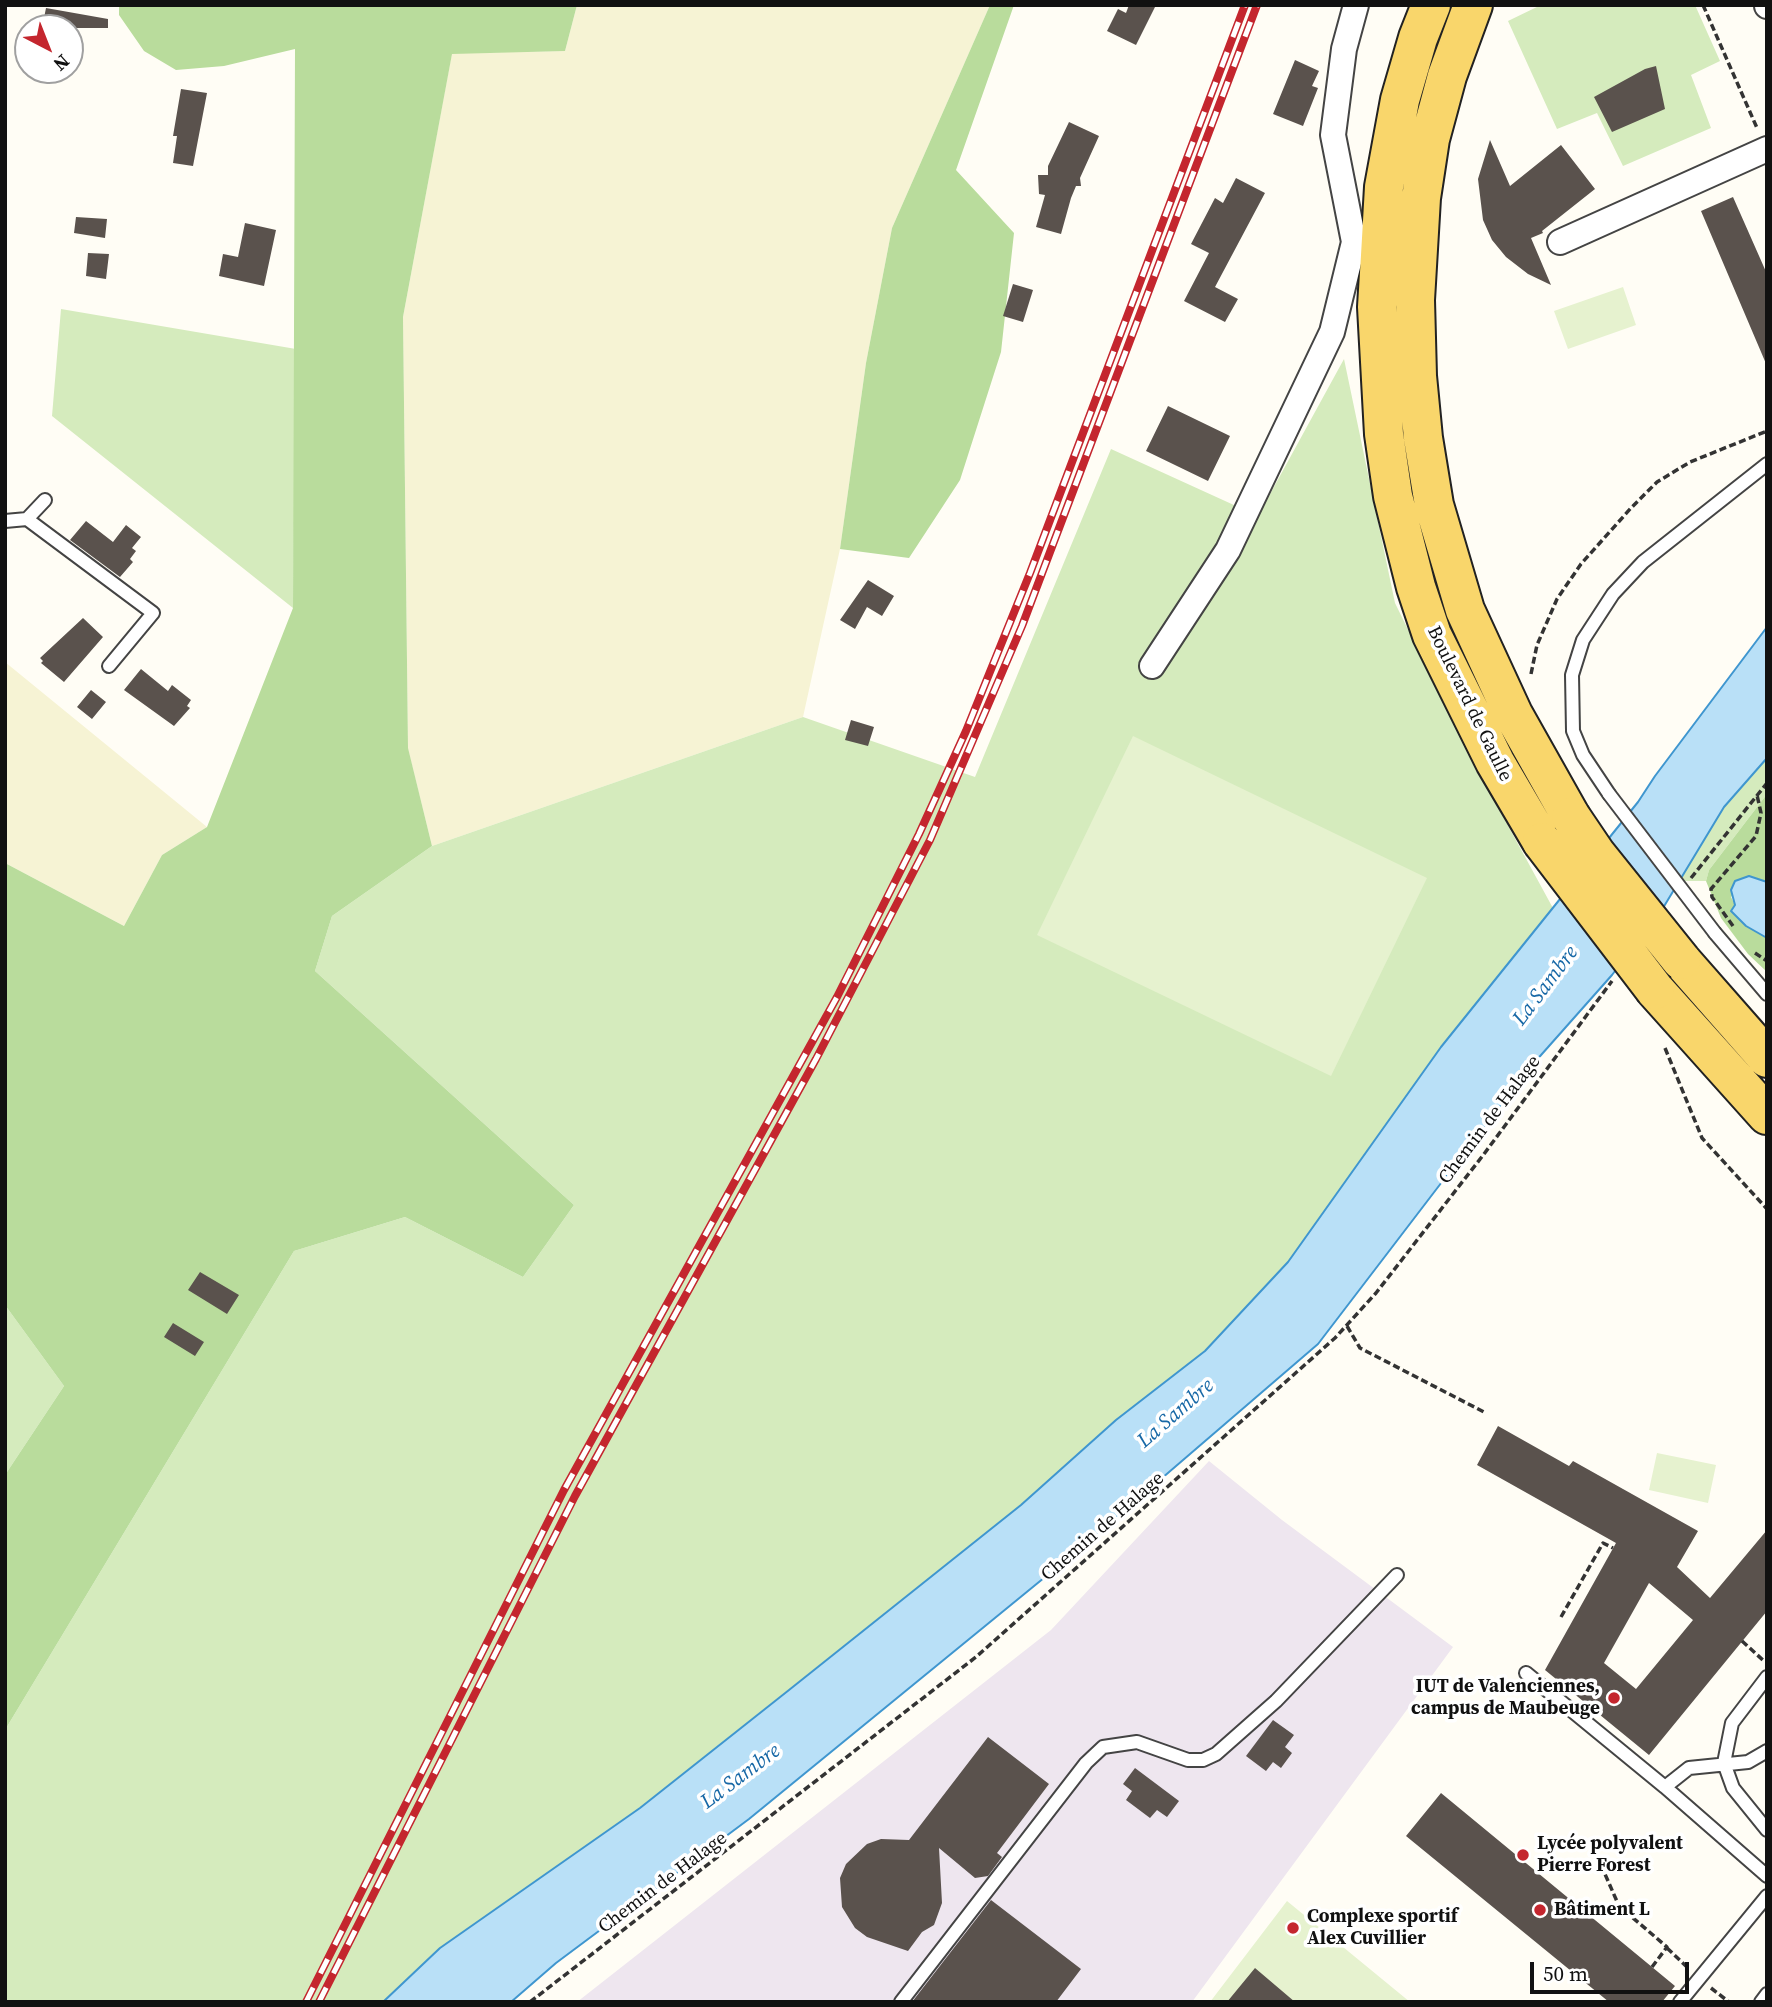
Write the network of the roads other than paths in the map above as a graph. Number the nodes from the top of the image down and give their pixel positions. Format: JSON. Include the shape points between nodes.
{"nodes":[{"id":1,"x":1356,"y":5,"type":"edge"},
{"id":2,"x":1431,"y":5,"type":"edge"},
{"id":3,"x":1473,"y":5,"type":"edge"},
{"id":4,"x":1765,"y":154,"type":"edge"},
{"id":5,"x":1560,"y":242,"type":"dead end"},
{"id":6,"x":1767,"y":464,"type":"edge"},
{"id":7,"x":45,"y":500,"type":"dead end"},
{"id":8,"x":27,"y":519,"type":"junction"},
{"id":9,"x":5,"y":521,"type":"edge"},
{"id":10,"x":109,"y":666,"type":"dead end"},
{"id":11,"x":1152,"y":666,"type":"dead end"},
{"id":12,"x":1767,"y":993,"type":"edge"},
{"id":13,"x":1767,"y":1058,"type":"edge"},
{"id":14,"x":1767,"y":1115,"type":"edge"},
{"id":15,"x":1397,"y":1575,"type":"dead end"},
{"id":16,"x":1526,"y":1673,"type":"dead end"},
{"id":17,"x":1767,"y":1677,"type":"edge"},
{"id":18,"x":1767,"y":1751,"type":"edge"},
{"id":19,"x":1724,"y":1763,"type":"junction"},
{"id":20,"x":1665,"y":1787,"type":"junction"},
{"id":21,"x":1767,"y":1830,"type":"edge"},
{"id":22,"x":1767,"y":1876,"type":"edge"},
{"id":23,"x":1767,"y":1896,"type":"edge"},
{"id":24,"x":1767,"y":1994,"type":"edge"},
{"id":25,"x":901,"y":2002,"type":"edge"},
{"id":26,"x":1680,"y":2002,"type":"edge"},
{"id":27,"x":1761,"y":2002,"type":"edge"}],
"edges":[{"from":1,"to":11,"type":"street","via":[[1344,49],[1333,135],[1354,242],[1332,332],[1228,550]]},
{"from":2,"to":14,"type":"main road","name":"Boulevard de Gaulle","bridge":true,"via":[[1400,100],[1384,187],[1377,307],[1384,434],[1398,518],[1432,635],[1489,750],[1542,842],[1655,990]]},
{"from":3,"to":13,"type":"main road","name":"Boulevard de Gaulle","bridge":true,"via":[[1430,139],[1422,198],[1415,300],[1417,376],[1437,517],[1465,610],[1513,714],[1571,817],[1681,960]]},
{"from":4,"to":5,"type":"street"},
{"from":6,"to":12,"type":"lane","bridge":true,"via":[[1643,562],[1613,594],[1583,640],[1572,675],[1573,731],[1583,755],[1715,933]]},
{"from":7,"to":8,"type":"lane"},
{"from":8,"to":9,"type":"lane"},
{"from":8,"to":10,"type":"lane","via":[[153,613]]},
{"from":15,"to":25,"type":"lane","via":[[1276,1701],[1216,1754],[1188,1760],[1137,1742],[1103,1747]]},
{"from":16,"to":20,"type":"lane"},
{"from":17,"to":19,"type":"lane","via":[[1732,1723]]},
{"from":18,"to":19,"type":"lane","via":[[1748,1762]]},
{"from":19,"to":20,"type":"lane","via":[[1689,1768]]},
{"from":19,"to":21,"type":"lane","via":[[1738,1795]]},
{"from":20,"to":22,"type":"lane"},
{"from":23,"to":26,"type":"lane"},
{"from":24,"to":27,"type":"lane"}]}
